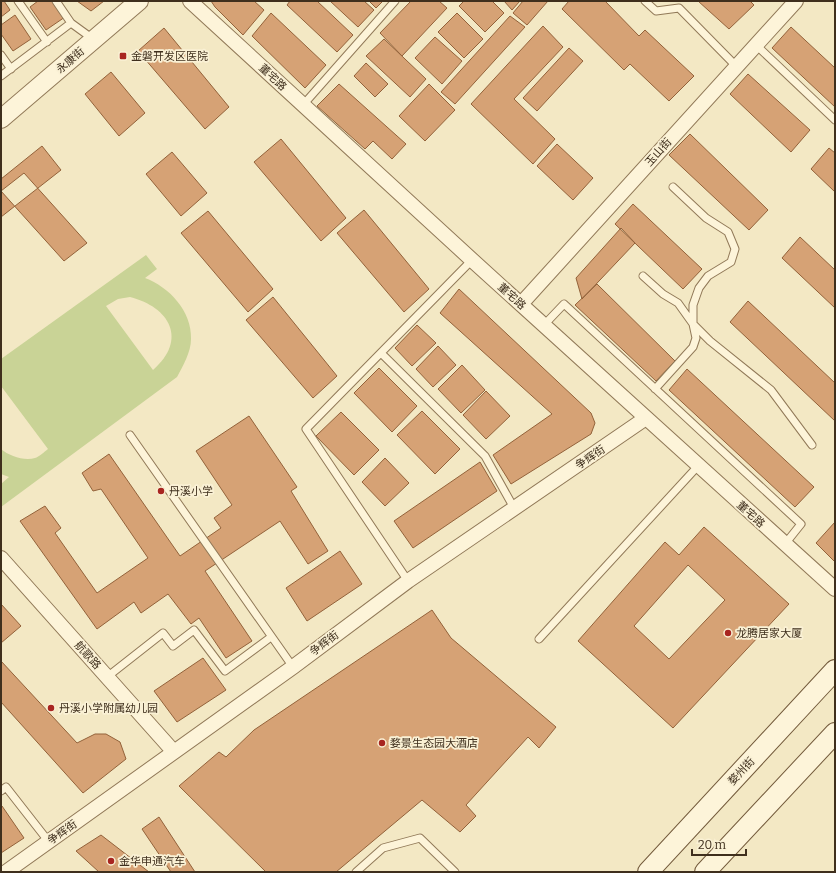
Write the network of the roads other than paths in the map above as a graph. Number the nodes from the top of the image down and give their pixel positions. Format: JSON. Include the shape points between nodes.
{"nodes":[{"id":1,"x":18,"y":1,"type":"edge"},
{"id":2,"x":56,"y":1,"type":"edge"},
{"id":3,"x":139,"y":1,"type":"edge"},
{"id":4,"x":190,"y":1,"type":"edge"},
{"id":5,"x":395,"y":1,"type":"edge"},
{"id":6,"x":645,"y":1,"type":"edge"},
{"id":7,"x":796,"y":1,"type":"edge"},
{"id":8,"x":71,"y":23,"type":"junction"},
{"id":9,"x":94,"y":39,"type":"junction"},
{"id":10,"x":47,"y":42,"type":"junction"},
{"id":11,"x":756,"y":45,"type":"junction"},
{"id":12,"x":1,"y":55,"type":"edge"},
{"id":13,"x":736,"y":66,"type":"junction"},
{"id":14,"x":11,"y":69,"type":"junction"},
{"id":15,"x":1,"y":76,"type":"edge"},
{"id":16,"x":303,"y":105,"type":"junction"},
{"id":17,"x":1,"y":119,"type":"edge"},
{"id":18,"x":835,"y":120,"type":"edge"},
{"id":19,"x":673,"y":187,"type":"dead end"},
{"id":20,"x":472,"y":260,"type":"junction"},
{"id":21,"x":643,"y":276,"type":"dead end"},
{"id":22,"x":521,"y":304,"type":"junction"},
{"id":23,"x":693,"y":324,"type":"junction"},
{"id":24,"x":544,"y":325,"type":"junction"},
{"id":25,"x":381,"y":353,"type":"junction"},
{"id":26,"x":655,"y":389,"type":"junction"},
{"id":27,"x":646,"y":418,"type":"junction"},
{"id":28,"x":130,"y":435,"type":"dead end"},
{"id":29,"x":812,"y":445,"type":"dead end"},
{"id":30,"x":698,"y":466,"type":"junction"},
{"id":31,"x":514,"y":508,"type":"junction"},
{"id":32,"x":785,"y":544,"type":"junction"},
{"id":33,"x":1,"y":558,"type":"edge"},
{"id":34,"x":408,"y":581,"type":"junction"},
{"id":35,"x":835,"y":589,"type":"edge"},
{"id":36,"x":271,"y":637,"type":"junction"},
{"id":37,"x":539,"y":640,"type":"dead end"},
{"id":38,"x":293,"y":667,"type":"junction"},
{"id":39,"x":835,"y":670,"type":"edge"},
{"id":40,"x":107,"y":677,"type":"junction"},
{"id":41,"x":833,"y":739,"type":"edge"},
{"id":42,"x":174,"y":752,"type":"junction"},
{"id":43,"x":1,"y":791,"type":"edge"},
{"id":44,"x":49,"y":842,"type":"junction"},
{"id":45,"x":6,"y":872,"type":"edge"},
{"id":46,"x":356,"y":872,"type":"edge"},
{"id":47,"x":455,"y":872,"type":"edge"},
{"id":48,"x":648,"y":872,"type":"edge"},
{"id":49,"x":705,"y":872,"type":"edge"}],
"edges":[{"from":1,"to":10,"type":"lane"},
{"from":2,"to":8,"type":"lane"},
{"from":3,"to":9,"type":"street","name":"永康街"},
{"from":4,"to":16,"type":"street","name":"董宅路"},
{"from":5,"to":16,"type":"lane"},
{"from":6,"to":13,"type":"lane","via":[[656,11],[679,8]]},
{"from":7,"to":11,"type":"street","name":"玉山街"},
{"from":8,"to":9,"type":"lane"},
{"from":8,"to":10,"type":"lane"},
{"from":9,"to":17,"type":"street","name":"永康街"},
{"from":10,"to":14,"type":"lane"},
{"from":11,"to":13,"type":"street","name":"玉山街"},
{"from":11,"to":18,"type":"lane"},
{"from":12,"to":14,"type":"lane"},
{"from":13,"to":22,"type":"street","name":"玉山街"},
{"from":14,"to":15,"type":"lane"},
{"from":16,"to":20,"type":"street","name":"董宅路"},
{"from":19,"to":23,"type":"lane","via":[[706,218],[728,232],[735,249],[731,262],[708,276],[699,288],[693,305]]},
{"from":20,"to":22,"type":"street","name":"董宅路"},
{"from":20,"to":25,"type":"lane"},
{"from":21,"to":23,"type":"lane","via":[[663,294],[678,303]]},
{"from":22,"to":24,"type":"street","name":"董宅路"},
{"from":23,"to":26,"type":"lane","via":[[696,338],[693,347]]},
{"from":23,"to":29,"type":"lane","via":[[771,390]]},
{"from":24,"to":26,"type":"lane","via":[[564,304]]},
{"from":24,"to":27,"type":"street","name":"董宅路"},
{"from":25,"to":31,"type":"lane","via":[[485,456]]},
{"from":25,"to":34,"type":"lane","via":[[306,429]]},
{"from":26,"to":32,"type":"lane","via":[[801,524]]},
{"from":27,"to":30,"type":"street","name":"董宅路"},
{"from":27,"to":31,"type":"street","name":"争辉街"},
{"from":28,"to":36,"type":"lane"},
{"from":30,"to":32,"type":"street","name":"董宅路"},
{"from":30,"to":37,"type":"lane"},
{"from":31,"to":34,"type":"street","name":"争辉街"},
{"from":32,"to":35,"type":"street","name":"董宅路"},
{"from":33,"to":40,"type":"street","name":"航歌路"},
{"from":34,"to":38,"type":"street","name":"争辉街"},
{"from":36,"to":38,"type":"lane"},
{"from":36,"to":40,"type":"lane","via":[[225,671],[194,630],[173,646],[163,633]]},
{"from":38,"to":42,"type":"street","name":"争辉街"},
{"from":39,"to":48,"type":"main road","name":"婺州街"},
{"from":40,"to":42,"type":"street","name":"航歌路"},
{"from":41,"to":49,"type":"main road"},
{"from":42,"to":44,"type":"street","name":"争辉街"},
{"from":43,"to":44,"type":"lane","via":[[6,787]]},
{"from":44,"to":45,"type":"street","name":"争辉街"},
{"from":46,"to":47,"type":"lane","via":[[383,848],[420,838]]}]}
